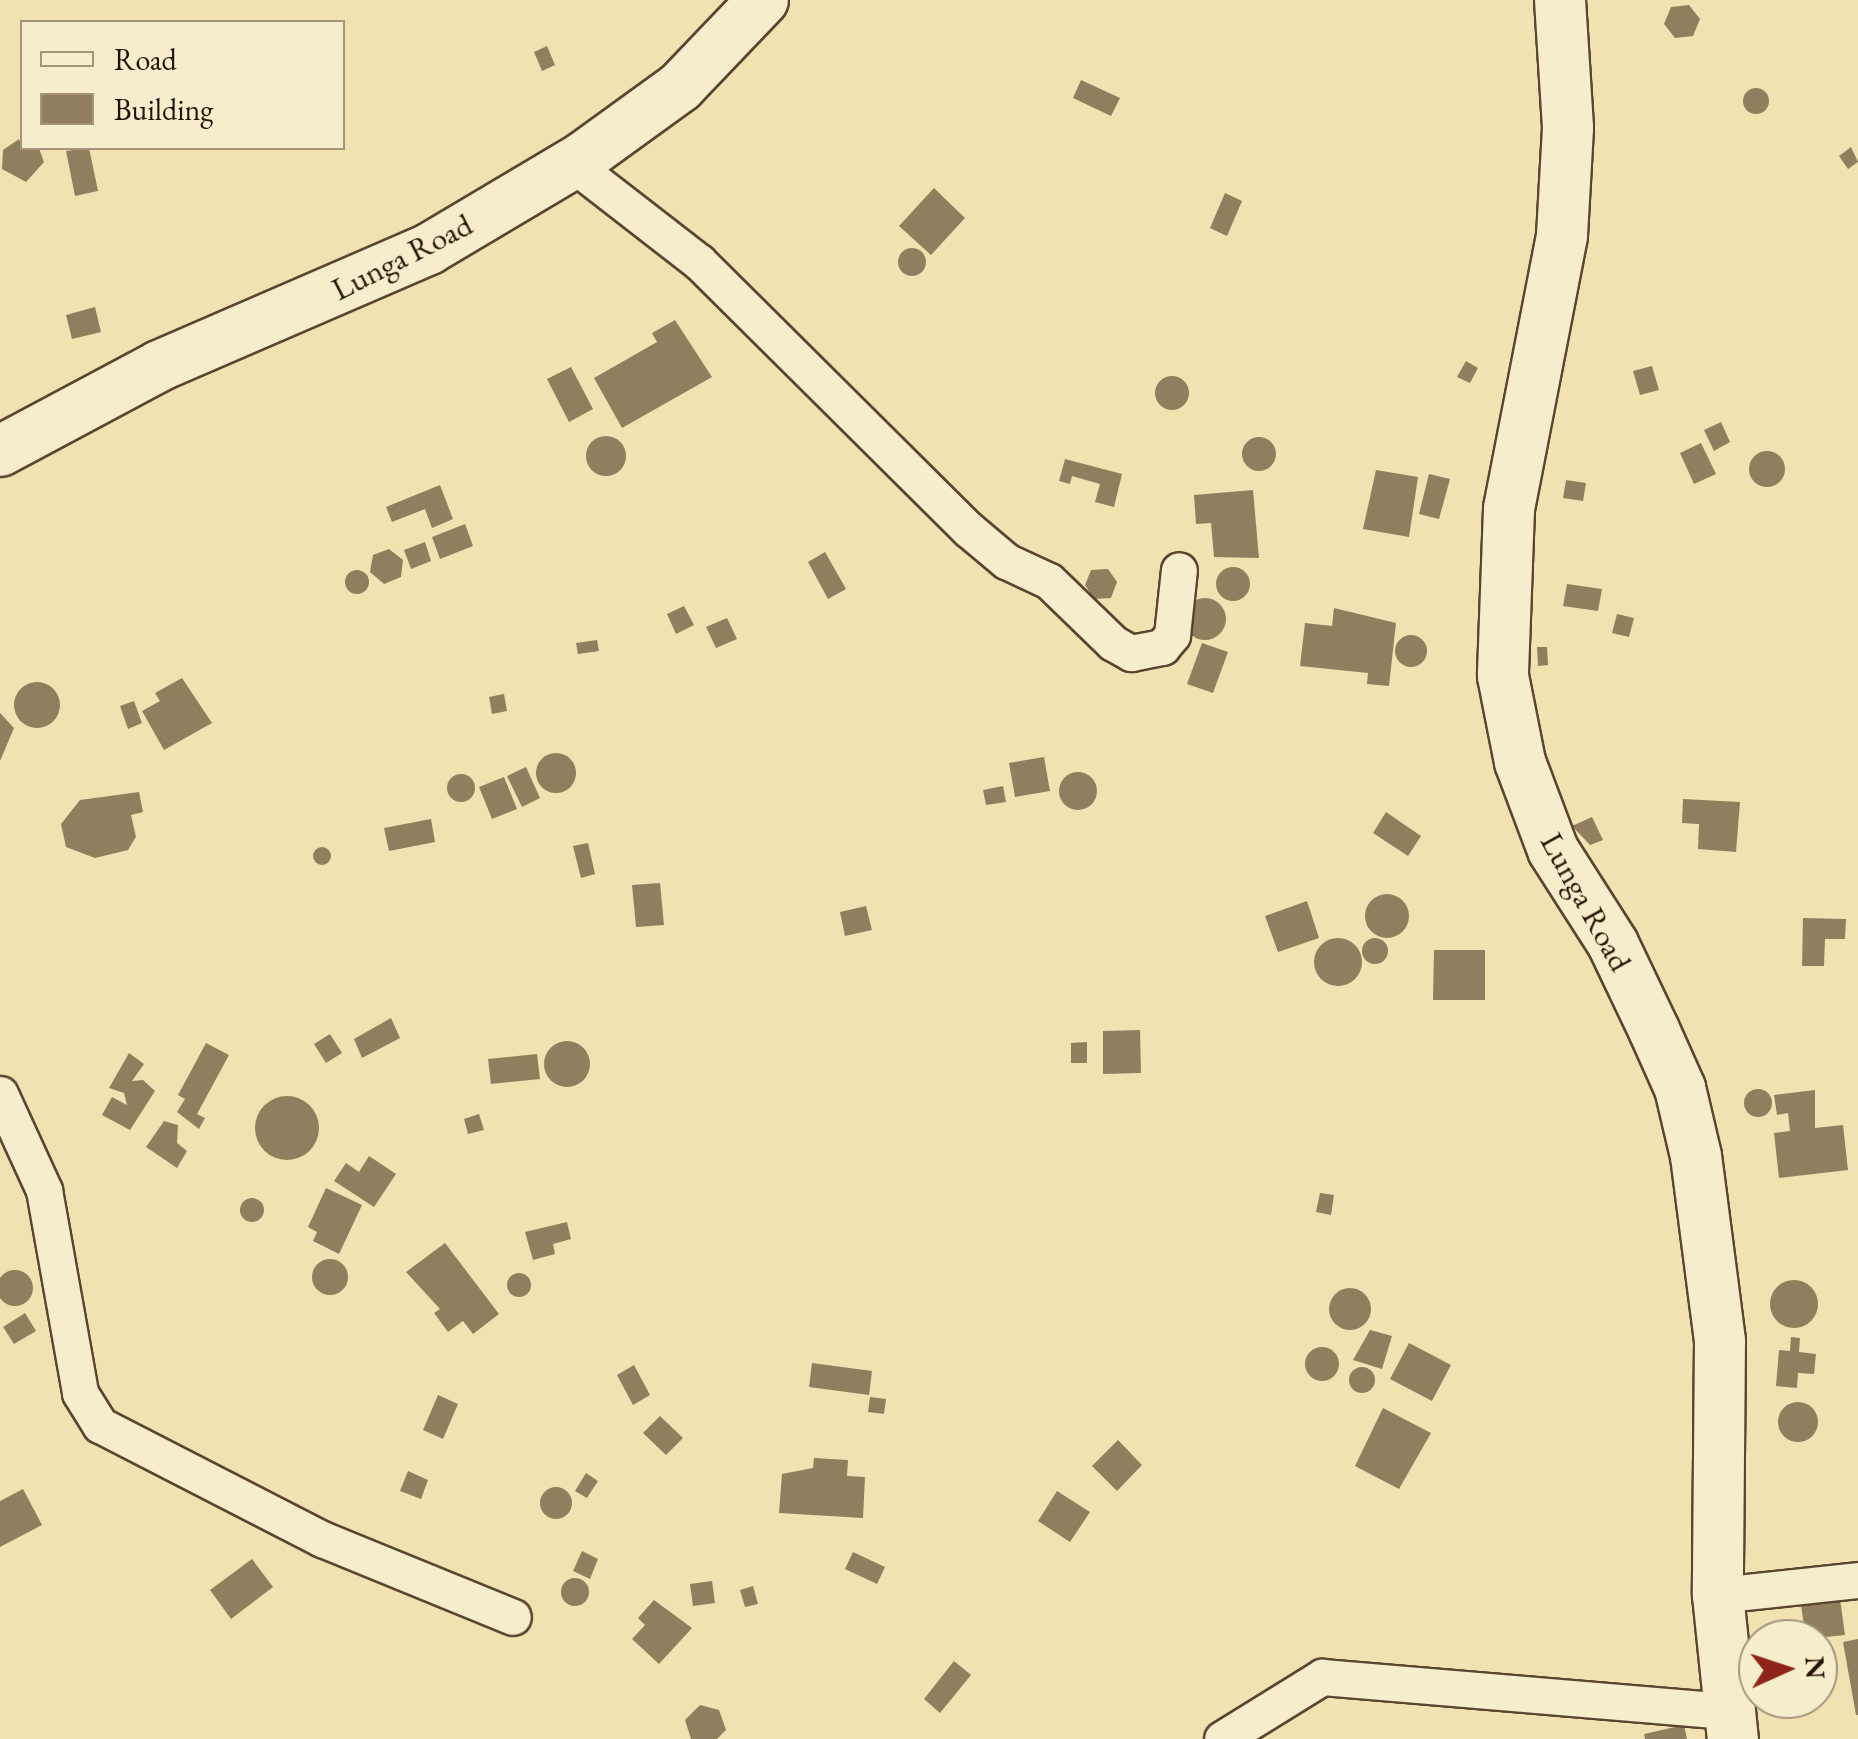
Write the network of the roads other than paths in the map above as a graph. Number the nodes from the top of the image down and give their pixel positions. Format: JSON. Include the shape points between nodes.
{"nodes":[{"id":1,"x":762,"y":0,"type":"edge"},
{"id":2,"x":1560,"y":0,"type":"edge"},
{"id":3,"x":570,"y":162,"type":"junction"},
{"id":4,"x":0,"y":452,"type":"edge"},
{"id":5,"x":1179,"y":570,"type":"dead end"},
{"id":6,"x":0,"y":1094,"type":"edge"},
{"id":7,"x":1858,"y":1580,"type":"edge"},
{"id":8,"x":1718,"y":1595,"type":"junction"},
{"id":9,"x":513,"y":1617,"type":"dead end"},
{"id":10,"x":1730,"y":1725,"type":"edge"},
{"id":11,"x":1222,"y":1739,"type":"edge"}],
"edges":[{"from":1,"to":3,"type":"street","name":"Lunga Road","via":[[680,86]]},
{"from":2,"to":8,"type":"street","name":"Lunga Road","via":[[1568,128],[1562,236],[1509,509],[1504,676],[1520,762],[1553,850],[1613,944],[1654,1030],[1680,1088],[1696,1156],[1720,1341]]},
{"from":3,"to":4,"type":"street","name":"Lunga Road","via":[[429,249],[159,366]]},
{"from":3,"to":5,"type":"street","via":[[699,262],[968,529],[1006,561],[1050,581],[1113,643],[1131,654],[1162,647],[1177,611]]},
{"from":6,"to":9,"type":"street","via":[[44,1190],[80,1393],[100,1425],[322,1540]]},
{"from":7,"to":8,"type":"street"},
{"from":8,"to":10,"type":"street","name":"Lunga Road"},
{"from":10,"to":11,"type":"street","via":[[1322,1677]]}]}
